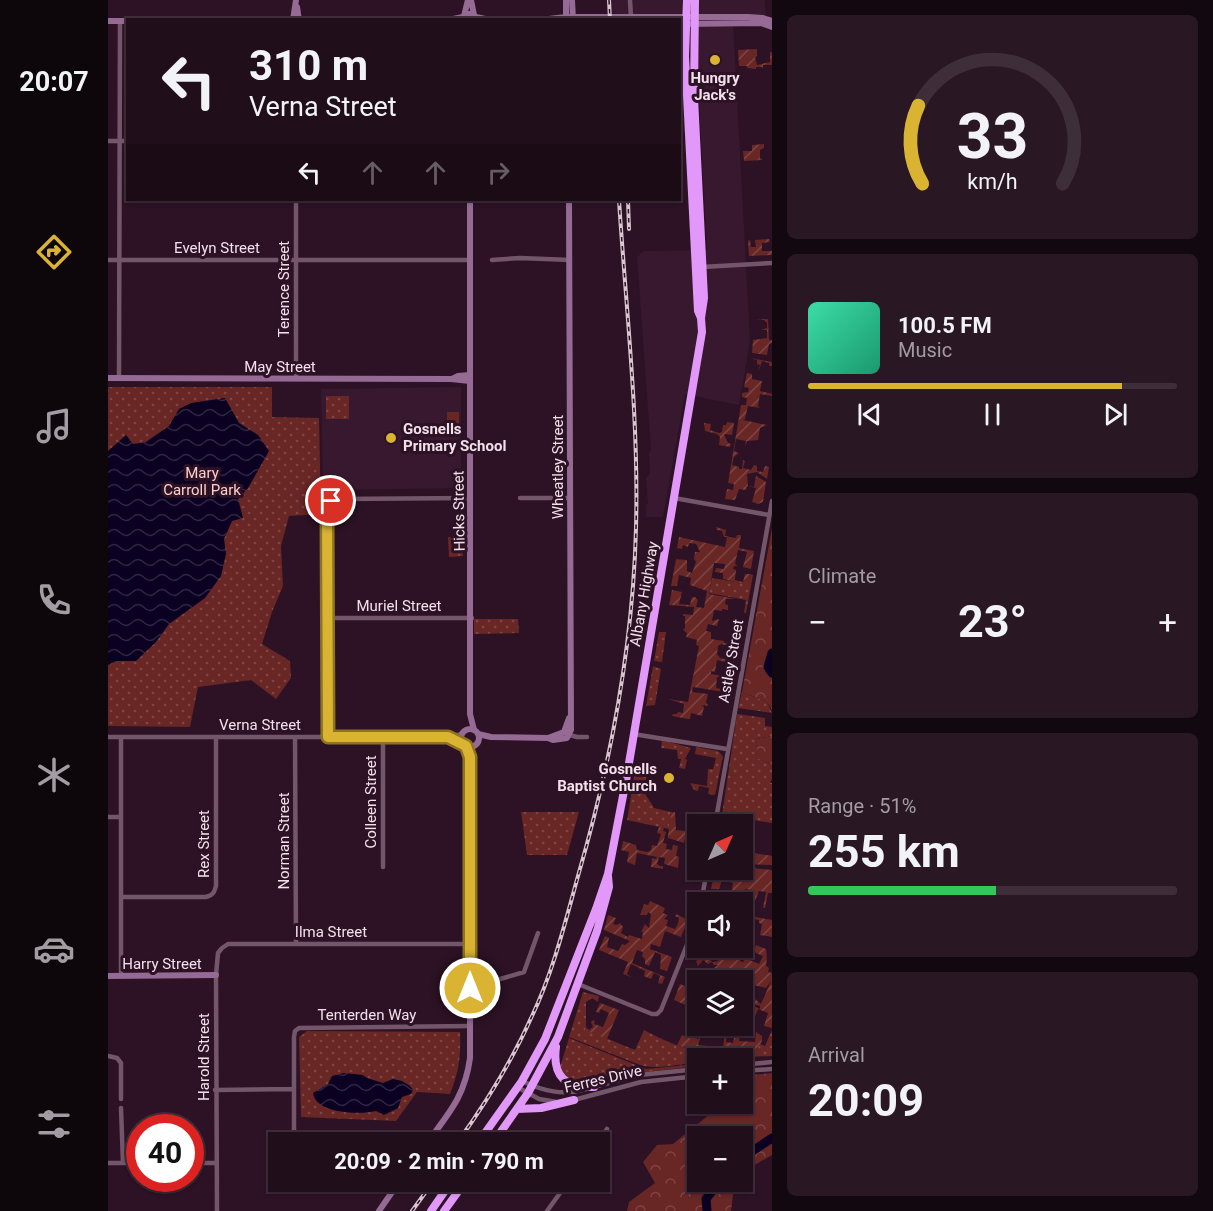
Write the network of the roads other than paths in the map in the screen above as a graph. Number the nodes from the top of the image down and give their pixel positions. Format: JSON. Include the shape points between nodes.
{"nodes":[{"id":1,"x":296,"y":0,"type":"edge"},
{"id":2,"x":470,"y":0,"type":"edge"},
{"id":3,"x":566,"y":0,"type":"edge"},
{"id":4,"x":572,"y":0,"type":"edge"},
{"id":5,"x":630,"y":0,"type":"edge"},
{"id":6,"x":687,"y":0,"type":"edge"},
{"id":7,"x":695,"y":0,"type":"edge"},
{"id":8,"x":463,"y":17,"type":"edge"},
{"id":9,"x":475,"y":17,"type":"edge"},
{"id":10,"x":293,"y":18,"type":"edge"},
{"id":11,"x":299,"y":18,"type":"edge"},
{"id":12,"x":569,"y":18,"type":"edge"},
{"id":13,"x":631,"y":18,"type":"edge"},
{"id":14,"x":108,"y":21,"type":"edge"},
{"id":15,"x":124,"y":21,"type":"edge"},
{"id":16,"x":772,"y":21,"type":"edge"},
{"id":17,"x":688,"y":22,"type":"edge"},
{"id":18,"x":772,"y":27,"type":"edge"},
{"id":19,"x":108,"y":141,"type":"edge"},
{"id":20,"x":121,"y":141,"type":"junction"},
{"id":21,"x":126,"y":141,"type":"edge"},
{"id":22,"x":296,"y":201,"type":"edge"},
{"id":23,"x":470,"y":201,"type":"edge"},
{"id":24,"x":569,"y":201,"type":"edge"},
{"id":25,"x":108,"y":260,"type":"edge"},
{"id":26,"x":120,"y":260,"type":"junction"},
{"id":27,"x":296,"y":260,"type":"junction"},
{"id":28,"x":471,"y":260,"type":"junction"},
{"id":29,"x":492,"y":260,"type":"dead end"},
{"id":30,"x":570,"y":260,"type":"junction"},
{"id":31,"x":772,"y":263,"type":"edge"},
{"id":32,"x":699,"y":267,"type":"junction"},
{"id":33,"x":108,"y":378,"type":"edge"},
{"id":34,"x":119,"y":378,"type":"junction"},
{"id":35,"x":470,"y":378,"type":"junction"},
{"id":36,"x":296,"y":379,"type":"junction"},
{"id":37,"x":471,"y":498,"type":"junction"},
{"id":38,"x":520,"y":498,"type":"dead end"},
{"id":39,"x":570,"y":498,"type":"junction"},
{"id":40,"x":674,"y":498,"type":"junction"},
{"id":41,"x":772,"y":501,"type":"edge"},
{"id":42,"x":769,"y":515,"type":"junction"},
{"id":43,"x":327,"y":618,"type":"junction"},
{"id":44,"x":472,"y":618,"type":"junction"},
{"id":45,"x":470,"y":714,"type":"junction"},
{"id":46,"x":463,"y":732,"type":"junction"},
{"id":47,"x":476,"y":732,"type":"junction"},
{"id":48,"x":566,"y":734,"type":"junction"},
{"id":49,"x":633,"y":734,"type":"junction"},
{"id":50,"x":108,"y":737,"type":"edge"},
{"id":51,"x":121,"y":737,"type":"junction"},
{"id":52,"x":216,"y":737,"type":"junction"},
{"id":53,"x":296,"y":737,"type":"junction"},
{"id":54,"x":328,"y":737,"type":"junction"},
{"id":55,"x":383,"y":737,"type":"junction"},
{"id":56,"x":448,"y":737,"type":"junction"},
{"id":57,"x":491,"y":737,"type":"junction"},
{"id":58,"x":587,"y":737,"type":"dead end"},
{"id":59,"x":470,"y":744,"type":"junction"},
{"id":60,"x":727,"y":749,"type":"junction"},
{"id":61,"x":717,"y":814,"type":"edge"},
{"id":62,"x":108,"y":818,"type":"edge"},
{"id":63,"x":121,"y":818,"type":"junction"},
{"id":64,"x":383,"y":867,"type":"dead end"},
{"id":65,"x":608,"y":874,"type":"junction"},
{"id":66,"x":121,"y":897,"type":"junction"},
{"id":67,"x":538,"y":933,"type":"dead end"},
{"id":68,"x":296,"y":944,"type":"junction"},
{"id":69,"x":470,"y":944,"type":"junction"},
{"id":70,"x":687,"y":945,"type":"edge"},
{"id":71,"x":216,"y":975,"type":"junction"},
{"id":72,"x":108,"y":976,"type":"edge"},
{"id":73,"x":121,"y":976,"type":"junction"},
{"id":74,"x":578,"y":984,"type":"junction"},
{"id":75,"x":470,"y":988,"type":"junction"},
{"id":76,"x":470,"y":1026,"type":"junction"},
{"id":77,"x":558,"y":1037,"type":"junction"},
{"id":78,"x":108,"y":1056,"type":"edge"},
{"id":79,"x":772,"y":1062,"type":"edge"},
{"id":80,"x":753,"y":1064,"type":"edge"},
{"id":81,"x":772,"y":1069,"type":"edge"},
{"id":82,"x":687,"y":1070,"type":"edge"},
{"id":83,"x":753,"y":1070,"type":"edge"},
{"id":84,"x":687,"y":1077,"type":"edge"},
{"id":85,"x":520,"y":1084,"type":"junction"},
{"id":86,"x":594,"y":1087,"type":"junction"},
{"id":87,"x":294,"y":1089,"type":"junction"},
{"id":88,"x":215,"y":1090,"type":"junction"},
{"id":89,"x":531,"y":1090,"type":"junction"},
{"id":90,"x":121,"y":1099,"type":"dead end"},
{"id":91,"x":574,"y":1100,"type":"junction"},
{"id":92,"x":122,"y":1108,"type":"dead end"},
{"id":93,"x":517,"y":1109,"type":"junction"},
{"id":94,"x":607,"y":1129,"type":"dead end"},
{"id":95,"x":294,"y":1132,"type":"edge"},
{"id":96,"x":435,"y":1132,"type":"edge"},
{"id":97,"x":486,"y":1132,"type":"edge"},
{"id":98,"x":501,"y":1132,"type":"edge"},
{"id":99,"x":605,"y":1132,"type":"edge"},
{"id":100,"x":108,"y":1163,"type":"edge"},
{"id":101,"x":123,"y":1163,"type":"joint"},
{"id":102,"x":204,"y":1163,"type":"edge"},
{"id":103,"x":217,"y":1163,"type":"junction"},
{"id":104,"x":392,"y":1192,"type":"edge"},
{"id":105,"x":444,"y":1192,"type":"edge"},
{"id":106,"x":458,"y":1192,"type":"edge"},
{"id":107,"x":561,"y":1192,"type":"edge"},
{"id":108,"x":217,"y":1211,"type":"edge"},
{"id":109,"x":379,"y":1211,"type":"edge"},
{"id":110,"x":431,"y":1211,"type":"edge"},
{"id":111,"x":444,"y":1211,"type":"edge"},
{"id":112,"x":548,"y":1211,"type":"edge"}],
"edges":[{"from":1,"to":10,"type":"street"},
{"from":1,"to":11,"type":"street"},
{"from":2,"to":8,"type":"street"},
{"from":2,"to":9,"type":"street"},
{"from":3,"to":12,"type":"street"},
{"from":4,"to":12,"type":"street"},
{"from":5,"to":13,"type":"street"},
{"from":6,"to":17,"type":"highway","name":"Albany Highway"},
{"from":7,"to":17,"type":"highway","name":"Albany Highway"},
{"from":8,"to":9,"type":"street"},
{"from":14,"to":15,"type":"street"},
{"from":15,"to":20,"type":"street"},
{"from":16,"to":17,"type":"street","via":[[756,18]]},
{"from":17,"to":18,"type":"street","via":[[761,23]]},
{"from":17,"to":32,"type":"highway","name":"Albany Highway"},
{"from":19,"to":20,"type":"street"},
{"from":20,"to":21,"type":"street"},
{"from":20,"to":26,"type":"street"},
{"from":22,"to":27,"type":"street","name":"Terence Street"},
{"from":23,"to":28,"type":"street","name":"Hicks Street"},
{"from":24,"to":30,"type":"street","name":"Wheatley Street"},
{"from":25,"to":26,"type":"street","name":"Evelyn Street"},
{"from":26,"to":27,"type":"street","name":"Evelyn Street"},
{"from":26,"to":34,"type":"street"},
{"from":27,"to":28,"type":"street","name":"Evelyn Street"},
{"from":27,"to":36,"type":"street","name":"Terence Street"},
{"from":28,"to":35,"type":"street","name":"Hicks Street"},
{"from":29,"to":30,"type":"street"},
{"from":30,"to":39,"type":"street","name":"Wheatley Street"},
{"from":31,"to":32,"type":"street"},
{"from":32,"to":40,"type":"highway","name":"Albany Highway","via":[[704,308],[701,343]]},
{"from":33,"to":34,"type":"street","name":"May Street"},
{"from":34,"to":36,"type":"street","name":"May Street"},
{"from":35,"to":36,"type":"street","name":"May Street"},
{"from":35,"to":37,"type":"street","name":"Hicks Street"},
{"from":37,"to":43,"type":"street","via":[[331,501],[327,513]]},
{"from":37,"to":44,"type":"street","name":"Hicks Street"},
{"from":38,"to":39,"type":"street"},
{"from":39,"to":48,"type":"street","name":"Wheatley Street"},
{"from":40,"to":42,"type":"street"},
{"from":40,"to":49,"type":"highway","name":"Albany Highway"},
{"from":41,"to":42,"type":"street","name":"Astley Street"},
{"from":42,"to":60,"type":"street","name":"Astley Street"},
{"from":43,"to":44,"type":"street","name":"Muriel Street"},
{"from":43,"to":54,"type":"street"},
{"from":44,"to":45,"type":"street","name":"Hicks Street"},
{"from":45,"to":46,"type":"street","name":"Hicks Street"},
{"from":45,"to":47,"type":"street","name":"Hicks Street"},
{"from":46,"to":47,"type":"street"},
{"from":46,"to":56,"type":"street","name":"Verna Street"},
{"from":46,"to":59,"type":"street"},
{"from":47,"to":57,"type":"street"},
{"from":47,"to":59,"type":"street"},
{"from":48,"to":57,"type":"street","via":[[561,740]]},
{"from":48,"to":58,"type":"street"},
{"from":49,"to":60,"type":"street"},
{"from":49,"to":65,"type":"highway","name":"Albany Highway"},
{"from":50,"to":51,"type":"street","name":"Verna Street"},
{"from":51,"to":52,"type":"street","name":"Verna Street"},
{"from":51,"to":63,"type":"street"},
{"from":52,"to":53,"type":"street","name":"Verna Street"},
{"from":52,"to":66,"type":"street","name":"Rex Street","via":[[215,891],[206,897]]},
{"from":53,"to":54,"type":"street","name":"Verna Street"},
{"from":53,"to":68,"type":"street","name":"Norman Street"},
{"from":54,"to":55,"type":"street","name":"Verna Street"},
{"from":55,"to":56,"type":"street","name":"Verna Street"},
{"from":55,"to":64,"type":"street","name":"Colleen Street"},
{"from":56,"to":59,"type":"street","name":"Verna Street"},
{"from":57,"to":59,"type":"street"},
{"from":59,"to":69,"type":"street"},
{"from":60,"to":61,"type":"street","name":"Astley Street"},
{"from":62,"to":63,"type":"street"},
{"from":63,"to":66,"type":"street"},
{"from":65,"to":74,"type":"highway","name":"Albany Highway","via":[[603,912]]},
{"from":65,"to":85,"type":"highway","name":"Albany Highway","via":[[545,1039]]},
{"from":66,"to":73,"type":"street"},
{"from":67,"to":75,"type":"street","via":[[524,972]]},
{"from":68,"to":69,"type":"street","name":"Ilma Street"},
{"from":68,"to":71,"type":"street","name":"Ilma Street","via":[[226,945],[219,950]]},
{"from":69,"to":75,"type":"street"},
{"from":70,"to":74,"type":"street","via":[[657,1014]]},
{"from":71,"to":73,"type":"street","name":"Harry Street"},
{"from":71,"to":88,"type":"street","name":"Harold Street"},
{"from":72,"to":73,"type":"street","name":"Harry Street"},
{"from":74,"to":77,"type":"highway","name":"Albany Highway"},
{"from":75,"to":76,"type":"street"},
{"from":76,"to":87,"type":"street","name":"Tenterden Way","via":[[299,1028],[294,1037]]},
{"from":76,"to":96,"type":"street","via":[[468,1079]]},
{"from":77,"to":86,"type":"highway","via":[[555,1053],[562,1079],[579,1088]]},
{"from":77,"to":89,"type":"highway","name":"Albany Highway"},
{"from":78,"to":90,"type":"street","via":[[121,1063]]},
{"from":79,"to":80,"type":"street"},
{"from":81,"to":83,"type":"street"},
{"from":82,"to":86,"type":"street","name":"Ferres Drive","via":[[639,1075]]},
{"from":84,"to":91,"type":"street","name":"Ferres Drive","via":[[641,1082]]},
{"from":85,"to":89,"type":"street","name":"Ferres Drive"},
{"from":85,"to":89,"type":"street","name":"Ferres Drive"},
{"from":85,"to":97,"type":"highway","name":"Albany Highway"},
{"from":86,"to":89,"type":"street","name":"Ferres Drive","via":[[560,1093]]},
{"from":87,"to":88,"type":"street"},
{"from":87,"to":95,"type":"street"},
{"from":88,"to":103,"type":"street","name":"Harold Street"},
{"from":89,"to":91,"type":"street","name":"Ferres Drive","via":[[548,1101]]},
{"from":89,"to":93,"type":"highway","name":"Albany Highway"},
{"from":91,"to":93,"type":"highway"},
{"from":92,"to":101,"type":"street"},
{"from":93,"to":98,"type":"highway","name":"Albany Highway"},
{"from":94,"to":99,"type":"street"},
{"from":100,"to":101,"type":"street"},
{"from":102,"to":103,"type":"street"},
{"from":103,"to":108,"type":"street","name":"Harold Street"},
{"from":104,"to":109,"type":"street"},
{"from":105,"to":110,"type":"highway"},
{"from":106,"to":111,"type":"highway"},
{"from":107,"to":112,"type":"street"}]}
